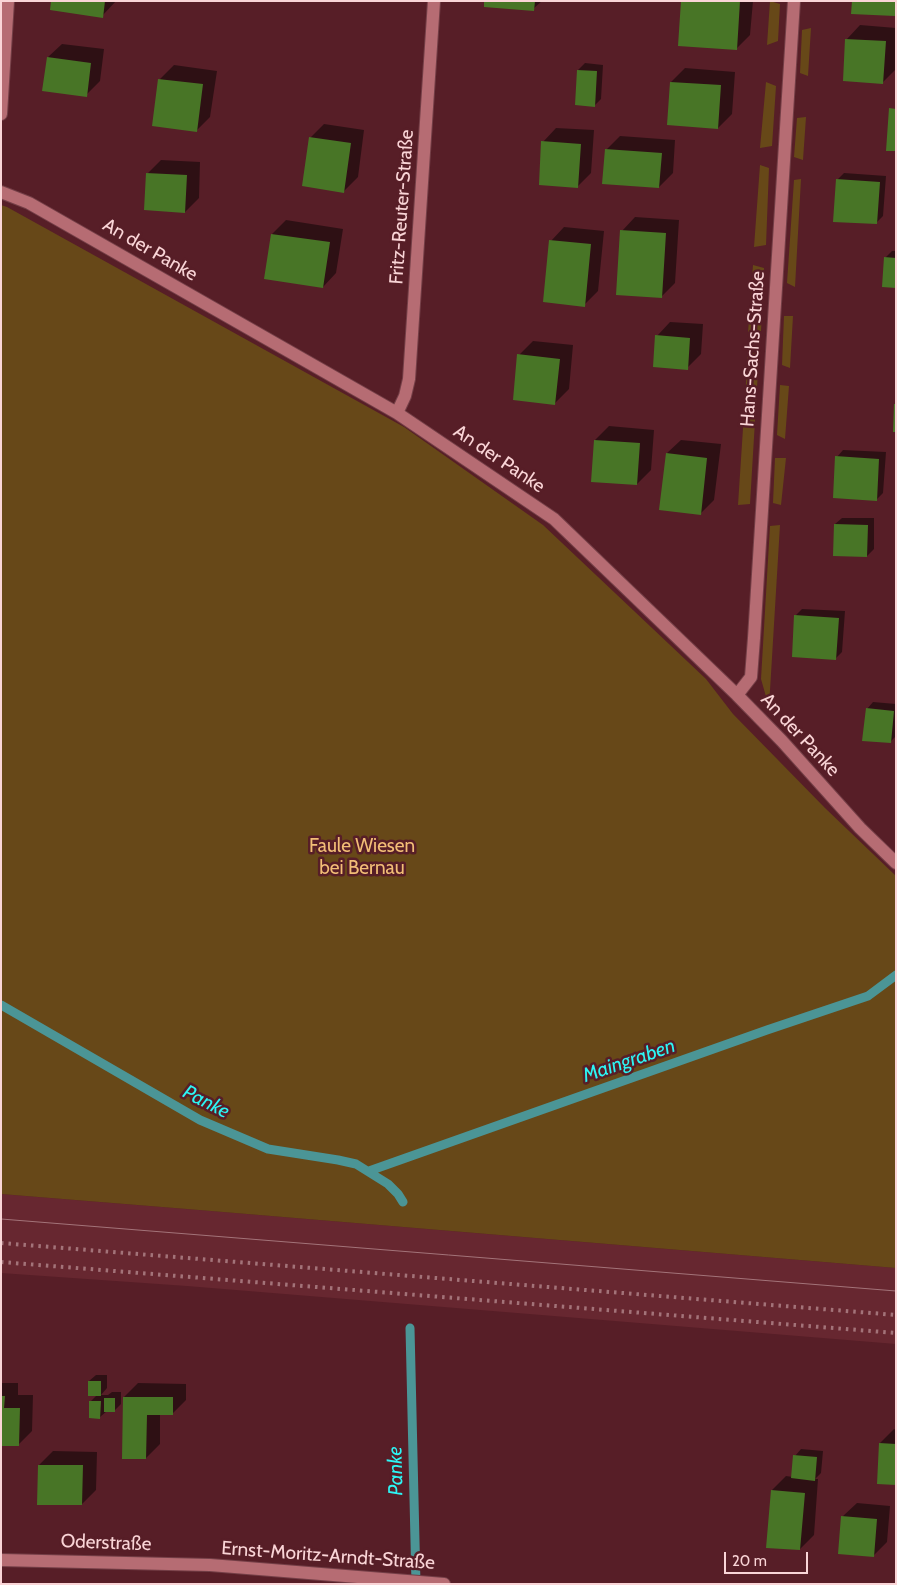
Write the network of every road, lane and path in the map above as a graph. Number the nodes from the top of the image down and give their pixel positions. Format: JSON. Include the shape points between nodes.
{"nodes":[{"id":1,"x":8,"y":1,"type":"edge"},
{"id":2,"x":434,"y":1,"type":"edge"},
{"id":3,"x":794,"y":1,"type":"edge"},
{"id":4,"x":1,"y":114,"type":"edge"},
{"id":5,"x":1,"y":192,"type":"edge"},
{"id":6,"x":397,"y":413,"type":"junction"},
{"id":7,"x":737,"y":695,"type":"junction"},
{"id":8,"x":896,"y":863,"type":"edge"},
{"id":9,"x":1,"y":1560,"type":"edge"},
{"id":10,"x":210,"y":1566,"type":"joint"},
{"id":11,"x":444,"y":1584,"type":"edge"}],
"edges":[{"from":1,"to":4,"type":"street"},
{"from":2,"to":6,"type":"street","name":"Fritz-Reuter-Straße","via":[[409,380]]},
{"from":3,"to":7,"type":"street","name":"Hans-Sachs-Straße","via":[[754,638],[750,677]]},
{"from":5,"to":6,"type":"street","name":"An der Panke","via":[[29,202]]},
{"from":6,"to":7,"type":"street","name":"An der Panke","via":[[554,519]]},
{"from":7,"to":8,"type":"street","name":"An der Panke"},
{"from":9,"to":10,"type":"street","name":"Oderstraße"},
{"from":10,"to":11,"type":"street","name":"Ernst-Moritz-Arndt-Straße"}]}
